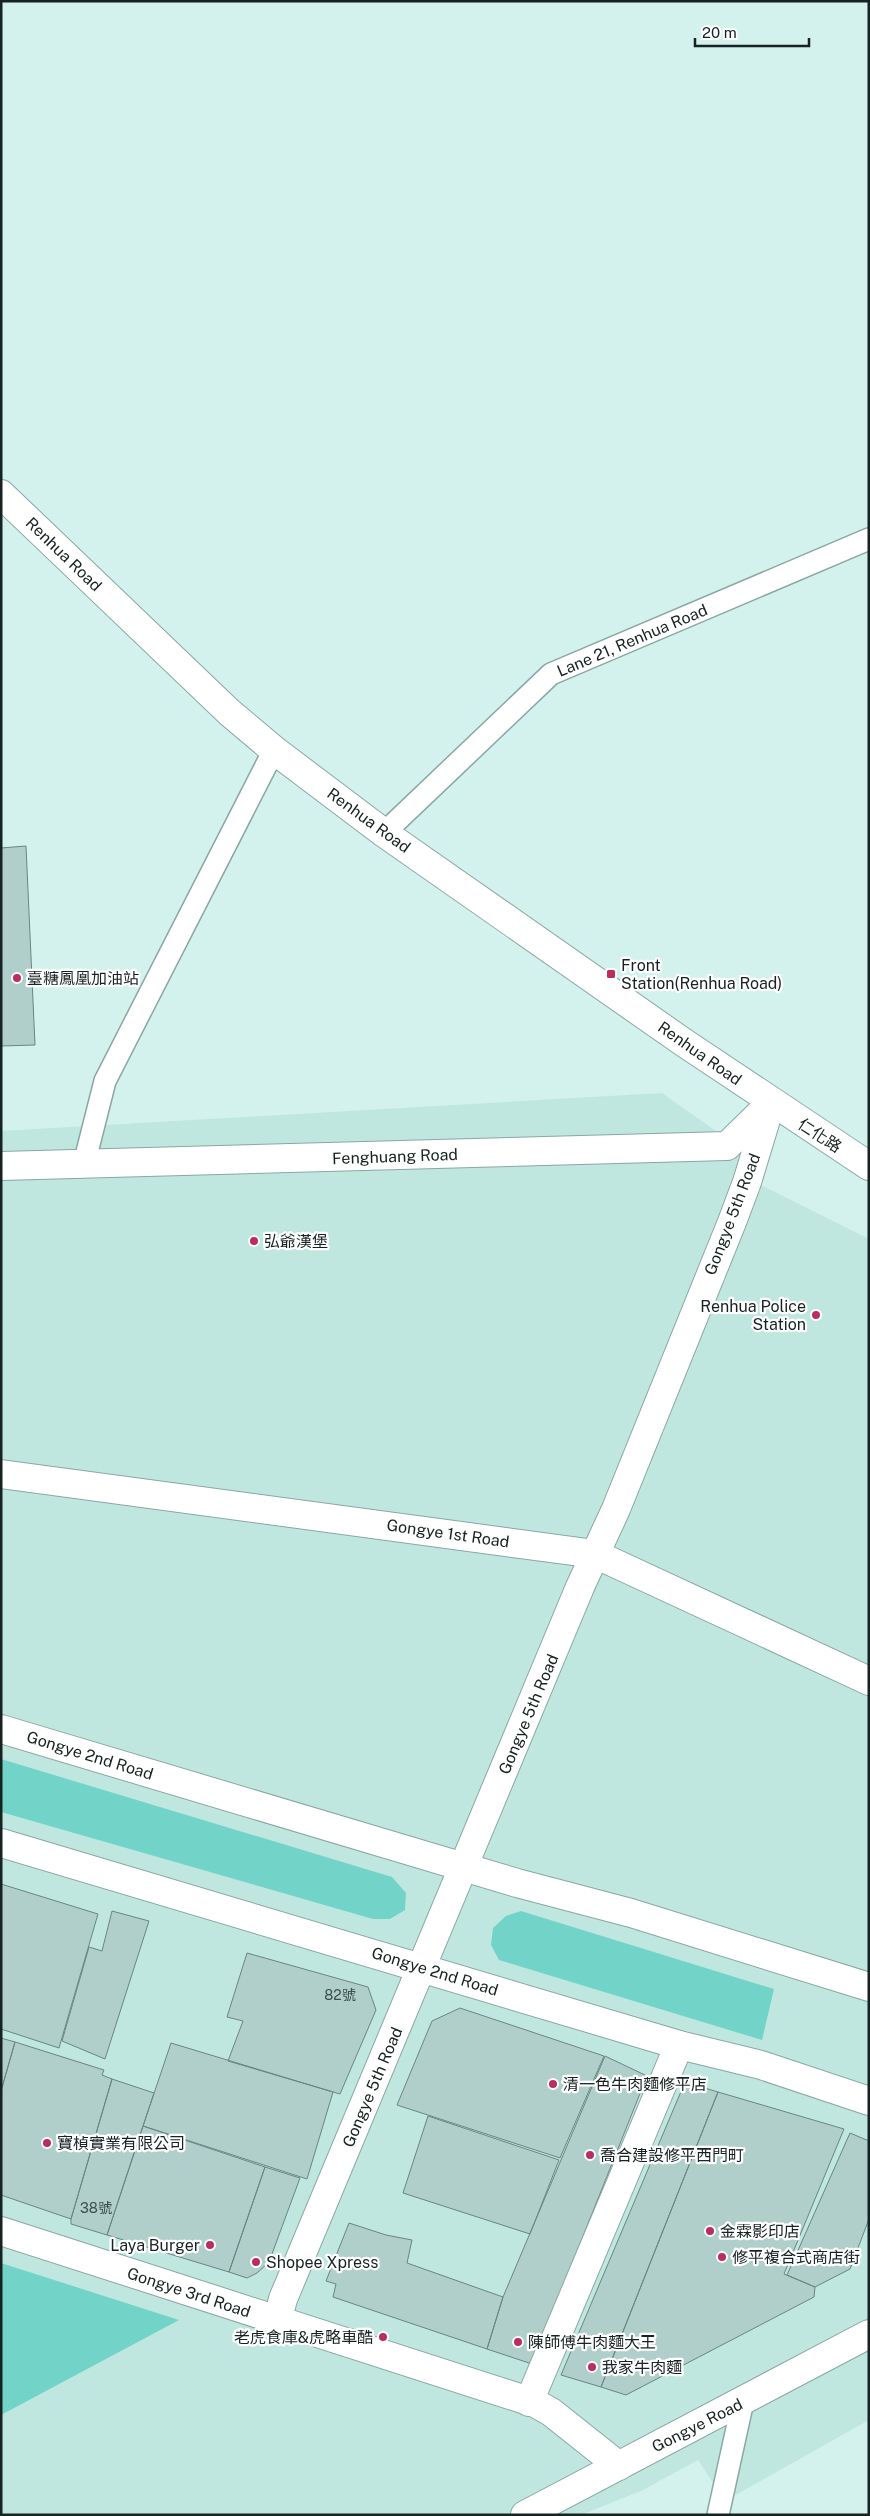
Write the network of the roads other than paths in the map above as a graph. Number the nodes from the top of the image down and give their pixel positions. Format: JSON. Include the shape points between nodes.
{"nodes":[{"id":1,"x":1,"y":494,"type":"edge"},
{"id":2,"x":869,"y":539,"type":"edge"},
{"id":3,"x":274,"y":750,"type":"junction"},
{"id":4,"x":384,"y":833,"type":"junction"},
{"id":5,"x":771,"y":1103,"type":"junction"},
{"id":6,"x":84,"y":1164,"type":"junction"},
{"id":7,"x":1,"y":1166,"type":"edge"},
{"id":8,"x":869,"y":1166,"type":"edge"},
{"id":9,"x":1,"y":1474,"type":"edge"},
{"id":10,"x":595,"y":1554,"type":"junction"},
{"id":11,"x":869,"y":1681,"type":"edge"},
{"id":12,"x":1,"y":1729,"type":"edge"},
{"id":13,"x":1,"y":1843,"type":"edge"},
{"id":14,"x":464,"y":1868,"type":"junction"},
{"id":15,"x":422,"y":1967,"type":"junction"},
{"id":16,"x":869,"y":1987,"type":"edge"},
{"id":17,"x":678,"y":2045,"type":"junction"},
{"id":18,"x":869,"y":2101,"type":"edge"},
{"id":19,"x":1,"y":2231,"type":"edge"},
{"id":20,"x":277,"y":2322,"type":"junction"},
{"id":21,"x":869,"y":2334,"type":"edge"},
{"id":22,"x":743,"y":2401,"type":"junction"},
{"id":23,"x":529,"y":2402,"type":"junction"},
{"id":24,"x":619,"y":2466,"type":"junction"},
{"id":25,"x":525,"y":2515,"type":"edge"},
{"id":26,"x":718,"y":2515,"type":"edge"}],
"edges":[{"from":1,"to":3,"type":"street","name":"Renhua Road","via":[[229,712]]},
{"from":2,"to":4,"type":"lane","name":"Lane 21, Renhua Road","via":[[551,674]]},
{"from":3,"to":4,"type":"street","name":"Renhua Road"},
{"from":3,"to":6,"type":"lane","via":[[105,1082]]},
{"from":4,"to":5,"type":"street","name":"Renhua Road"},
{"from":5,"to":6,"type":"street","name":"Fenghuang Road","via":[[727,1146]]},
{"from":5,"to":8,"type":"street","name":"仁化路"},
{"from":5,"to":10,"type":"street","name":"Gongye 5th Road","via":[[732,1222]]},
{"from":6,"to":7,"type":"street","name":"Fenghuang Road"},
{"from":9,"to":10,"type":"street","name":"Gongye 1st Road"},
{"from":10,"to":11,"type":"street","name":"Gongye 1st Road"},
{"from":10,"to":14,"type":"street","name":"Gongye 5th Road"},
{"from":12,"to":14,"type":"street","name":"Gongye 2nd Road"},
{"from":13,"to":15,"type":"street","name":"Gongye 2nd Road"},
{"from":14,"to":15,"type":"street","name":"Gongye 5th Road"},
{"from":14,"to":16,"type":"street","name":"Gongye 2nd Road","via":[[631,1913]]},
{"from":15,"to":17,"type":"street","name":"Gongye 2nd Road"},
{"from":15,"to":20,"type":"street","name":"Gongye 5th Road","via":[[283,2298]]},
{"from":17,"to":18,"type":"street","name":"Gongye 2nd Road","via":[[761,2065]]},
{"from":17,"to":23,"type":"street"},
{"from":19,"to":20,"type":"street","name":"Gongye 3rd Road"},
{"from":20,"to":23,"type":"street","name":"Gongye 3rd Road"},
{"from":21,"to":22,"type":"street","name":"Gongye Road"},
{"from":22,"to":24,"type":"street","name":"Gongye Road"},
{"from":22,"to":26,"type":"lane"},
{"from":23,"to":24,"type":"street","name":"Gongye 3rd Road","via":[[551,2412]]},
{"from":24,"to":25,"type":"street","name":"Gongye Road"}]}
